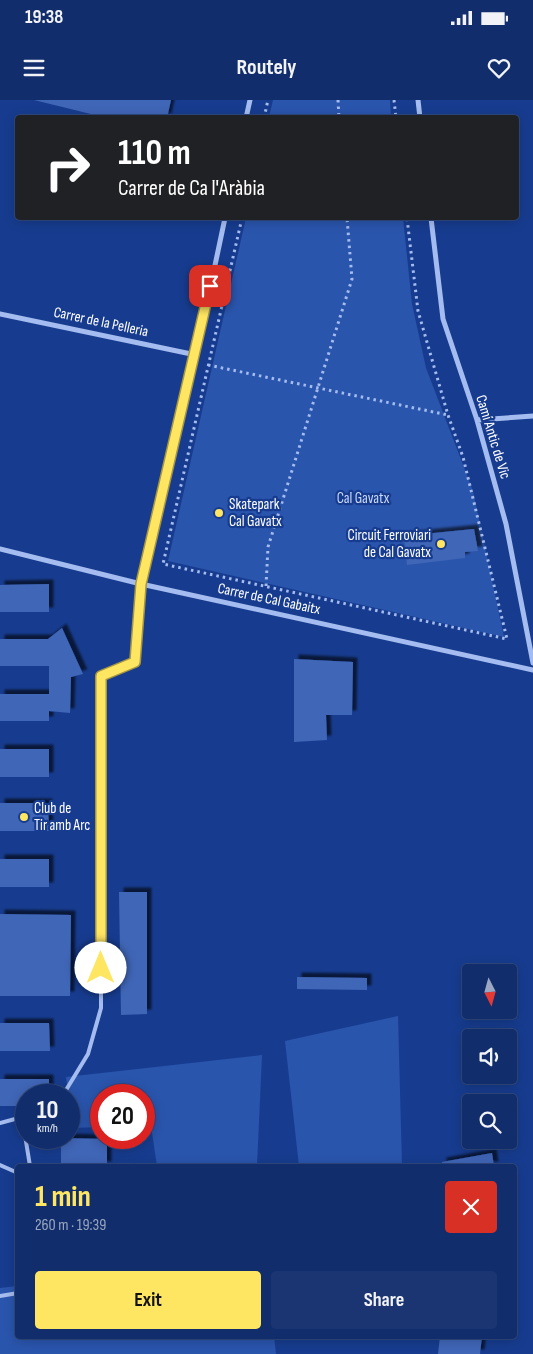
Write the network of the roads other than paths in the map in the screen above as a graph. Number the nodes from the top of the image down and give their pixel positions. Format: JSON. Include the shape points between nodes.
{"nodes":[{"id":1,"x":250,"y":100,"type":"edge"},
{"id":2,"x":418,"y":100,"type":"edge"},
{"id":3,"x":247,"y":115,"type":"edge"},
{"id":4,"x":420,"y":115,"type":"edge"},
{"id":5,"x":225,"y":220,"type":"edge"},
{"id":6,"x":431,"y":220,"type":"edge"},
{"id":7,"x":0,"y":314,"type":"edge"},
{"id":8,"x":196,"y":355,"type":"junction"},
{"id":9,"x":533,"y":416,"type":"edge"},
{"id":10,"x":476,"y":420,"type":"junction"},
{"id":11,"x":0,"y":549,"type":"edge"},
{"id":12,"x":141,"y":584,"type":"junction"},
{"id":13,"x":533,"y":663,"type":"edge"},
{"id":14,"x":533,"y":670,"type":"edge"},
{"id":15,"x":70,"y":1084,"type":"edge"},
{"id":16,"x":15,"y":1119,"type":"edge"},
{"id":17,"x":0,"y":1123,"type":"edge"},
{"id":18,"x":28,"y":1149,"type":"edge"},
{"id":19,"x":30,"y":1164,"type":"edge"},
{"id":20,"x":0,"y":1165,"type":"edge"},
{"id":21,"x":15,"y":1172,"type":"edge"},
{"id":22,"x":15,"y":1294,"type":"edge"},
{"id":23,"x":0,"y":1296,"type":"edge"}],
"edges":[{"from":1,"to":3,"type":"street"},
{"from":2,"to":4,"type":"street"},
{"from":5,"to":8,"type":"street"},
{"from":6,"to":10,"type":"street","name":"Camí Antic de Vic","via":[[443,320]]},
{"from":7,"to":8,"type":"street","name":"Carrer de la Pelleria"},
{"from":8,"to":12,"type":"street"},
{"from":9,"to":10,"type":"street"},
{"from":10,"to":13,"type":"street","name":"Camí Antic de Vic","via":[[506,524]]},
{"from":11,"to":12,"type":"street","name":"Carrer de Cal Gabaitx"},
{"from":12,"to":14,"type":"street","name":"Carrer de Cal Gabaitx"},
{"from":12,"to":15,"type":"lane","via":[[135,662],[101,676],[101,1008],[88,1054]]},
{"from":16,"to":17,"type":"lane"},
{"from":18,"to":19,"type":"lane"},
{"from":20,"to":21,"type":"lane"},
{"from":22,"to":23,"type":"lane"}]}
